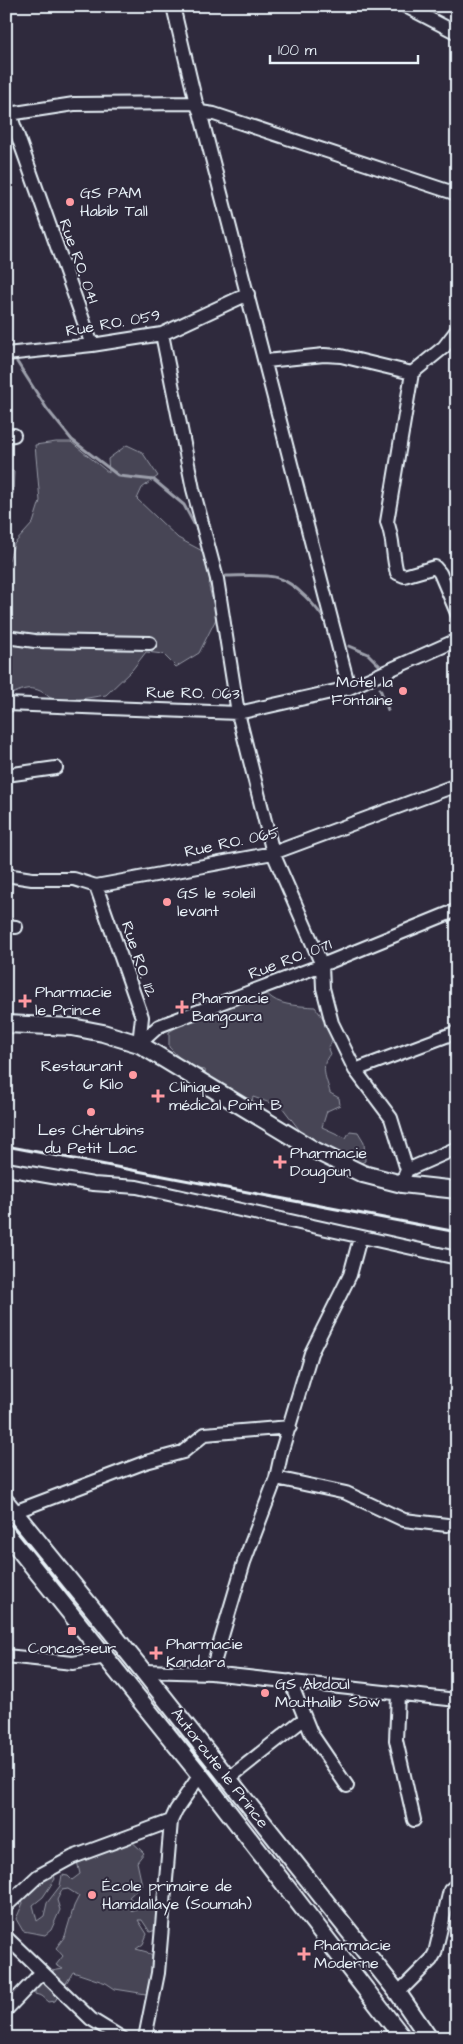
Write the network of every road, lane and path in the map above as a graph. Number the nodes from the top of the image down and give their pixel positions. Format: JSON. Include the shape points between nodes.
{"nodes":[{"id":1,"x":173,"y":6,"type":"edge"},
{"id":2,"x":405,"y":6,"type":"edge"},
{"id":3,"x":457,"y":33,"type":"edge"},
{"id":4,"x":198,"y":107,"type":"junction"},
{"id":5,"x":7,"y":109,"type":"edge"},
{"id":6,"x":457,"y":194,"type":"edge"},
{"id":7,"x":248,"y":294,"type":"junction"},
{"id":8,"x":457,"y":330,"type":"edge"},
{"id":9,"x":162,"y":334,"type":"junction"},
{"id":10,"x":92,"y":345,"type":"junction"},
{"id":11,"x":6,"y":354,"type":"edge"},
{"id":12,"x":266,"y":360,"type":"junction"},
{"id":13,"x":412,"y":374,"type":"junction"},
{"id":14,"x":457,"y":613,"type":"edge"},
{"id":15,"x":6,"y":637,"type":"edge"},
{"id":16,"x":457,"y":640,"type":"edge"},
{"id":17,"x":150,"y":643,"type":"dead end"},
{"id":18,"x":349,"y":688,"type":"junction"},
{"id":19,"x":6,"y":704,"type":"edge"},
{"id":20,"x":238,"y":712,"type":"junction"},
{"id":21,"x":56,"y":768,"type":"dead end"},
{"id":22,"x":6,"y":775,"type":"edge"},
{"id":23,"x":457,"y":784,"type":"edge"},
{"id":24,"x":273,"y":852,"type":"junction"},
{"id":25,"x":6,"y":875,"type":"edge"},
{"id":26,"x":96,"y":886,"type":"junction"},
{"id":27,"x":457,"y":910,"type":"edge"},
{"id":28,"x":322,"y":965,"type":"junction"},
{"id":29,"x":6,"y":1024,"type":"edge"},
{"id":30,"x":457,"y":1032,"type":"edge"},
{"id":31,"x":139,"y":1044,"type":"junction"},
{"id":32,"x":355,"y":1070,"type":"junction"},
{"id":33,"x":457,"y":1148,"type":"edge"},
{"id":34,"x":6,"y":1169,"type":"edge"},
{"id":35,"x":404,"y":1177,"type":"junction"},
{"id":36,"x":457,"y":1190,"type":"edge"},
{"id":37,"x":360,"y":1238,"type":"junction"},
{"id":38,"x":457,"y":1258,"type":"edge"},
{"id":39,"x":290,"y":1427,"type":"junction"},
{"id":40,"x":276,"y":1478,"type":"junction"},
{"id":41,"x":14,"y":1512,"type":"edge"},
{"id":42,"x":447,"y":1525,"type":"dead end"},
{"id":43,"x":6,"y":1534,"type":"edge"},
{"id":44,"x":6,"y":1656,"type":"edge"},
{"id":45,"x":106,"y":1657,"type":"junction"},
{"id":46,"x":143,"y":1671,"type":"junction"},
{"id":47,"x":212,"y":1672,"type":"junction"},
{"id":48,"x":290,"y":1682,"type":"junction"},
{"id":49,"x":398,"y":1694,"type":"junction"},
{"id":50,"x":457,"y":1700,"type":"edge"},
{"id":51,"x":305,"y":1718,"type":"junction"},
{"id":52,"x":200,"y":1775,"type":"junction"},
{"id":53,"x":228,"y":1779,"type":"junction"},
{"id":54,"x":347,"y":1786,"type":"dead end"},
{"id":55,"x":414,"y":1820,"type":"dead end"},
{"id":56,"x":171,"y":1821,"type":"junction"},
{"id":57,"x":457,"y":1884,"type":"edge"},
{"id":58,"x":6,"y":1906,"type":"edge"},
{"id":59,"x":6,"y":1938,"type":"edge"},
{"id":60,"x":42,"y":1972,"type":"junction"},
{"id":61,"x":398,"y":1993,"type":"junction"},
{"id":62,"x":6,"y":2010,"type":"edge"},
{"id":63,"x":122,"y":2038,"type":"edge"},
{"id":64,"x":145,"y":2038,"type":"edge"},
{"id":65,"x":403,"y":2038,"type":"edge"},
{"id":66,"x":429,"y":2038,"type":"edge"}],
"edges":[{"from":1,"to":4,"type":"street"},
{"from":2,"to":3,"type":"street"},
{"from":4,"to":5,"type":"street","via":[[74,104]]},
{"from":4,"to":6,"type":"street"},
{"from":4,"to":7,"type":"street"},
{"from":5,"to":10,"type":"street","name":"Rue RO. 041"},
{"from":7,"to":9,"type":"street","name":"Rue RO. 059"},
{"from":7,"to":12,"type":"street"},
{"from":8,"to":13,"type":"street","via":[[444,347]]},
{"from":9,"to":10,"type":"street","name":"Rue RO. 059"},
{"from":9,"to":20,"type":"street","via":[[193,489],[217,579]]},
{"from":10,"to":11,"type":"street","name":"Rue RO. 059"},
{"from":12,"to":13,"type":"street","via":[[341,356]]},
{"from":12,"to":18,"type":"street"},
{"from":13,"to":14,"type":"street","via":[[387,522],[393,561],[396,573],[404,576],[435,567]]},
{"from":15,"to":17,"type":"street","via":[[35,641]]},
{"from":16,"to":18,"type":"street","name":"Rue RO. 063"},
{"from":18,"to":20,"type":"street","name":"Rue RO. 063"},
{"from":19,"to":20,"type":"street","name":"Rue RO. 063"},
{"from":20,"to":24,"type":"street"},
{"from":21,"to":22,"type":"street"},
{"from":23,"to":24,"type":"street","name":"Rue RO. 065"},
{"from":24,"to":26,"type":"street","name":"Rue RO. 065"},
{"from":24,"to":28,"type":"street"},
{"from":25,"to":26,"type":"street","name":"Rue RO. 065","via":[[74,880]]},
{"from":26,"to":31,"type":"street","name":"Rue RO. 112","via":[[142,1017]]},
{"from":27,"to":28,"type":"street","name":"Rue RO. 071"},
{"from":28,"to":31,"type":"street","name":"Rue RO. 071","via":[[160,1026]]},
{"from":28,"to":32,"type":"street","via":[[323,988],[332,1023]]},
{"from":29,"to":31,"type":"main road","via":[[72,1027]]},
{"from":30,"to":32,"type":"street"},
{"from":31,"to":35,"type":"main road","via":[[314,1150],[363,1174]]},
{"from":32,"to":35,"type":"street","via":[[391,1118]]},
{"from":33,"to":35,"type":"street"},
{"from":34,"to":37,"type":"street","via":[[137,1188]]},
{"from":35,"to":36,"type":"main road"},
{"from":37,"to":38,"type":"street"},
{"from":37,"to":39,"type":"street","via":[[350,1275],[311,1353]]},
{"from":39,"to":40,"type":"street"},
{"from":39,"to":41,"type":"street","via":[[205,1434],[183,1452],[146,1462]]},
{"from":40,"to":42,"type":"street","via":[[346,1493],[404,1520]]},
{"from":40,"to":47,"type":"street","via":[[244,1562]]},
{"from":41,"to":43,"type":"main road"},
{"from":41,"to":46,"type":"main road","name":"Autoroute le Prince"},
{"from":43,"to":45,"type":"main road","name":"Autoroute le Prince"},
{"from":44,"to":45,"type":"street","via":[[73,1663]]},
{"from":45,"to":52,"type":"main road","name":"Autoroute le Prince"},
{"from":46,"to":47,"type":"street"},
{"from":46,"to":53,"type":"main road","name":"Autoroute le Prince"},
{"from":47,"to":48,"type":"street"},
{"from":48,"to":49,"type":"street"},
{"from":48,"to":51,"type":"street"},
{"from":49,"to":50,"type":"street"},
{"from":49,"to":55,"type":"street","via":[[396,1740]]},
{"from":51,"to":53,"type":"street"},
{"from":51,"to":54,"type":"street","via":[[311,1733]]},
{"from":52,"to":56,"type":"street"},
{"from":52,"to":65,"type":"main road","name":"Autoroute le Prince"},
{"from":53,"to":61,"type":"main road","name":"Autoroute le Prince"},
{"from":56,"to":58,"type":"street","via":[[73,1857],[38,1876]]},
{"from":56,"to":64,"type":"street","via":[[158,1973]]},
{"from":57,"to":61,"type":"street","via":[[450,1890],[435,1954]]},
{"from":59,"to":60,"type":"street"},
{"from":60,"to":62,"type":"street"},
{"from":60,"to":63,"type":"street","via":[[91,2019]]},
{"from":61,"to":66,"type":"main road","name":"Autoroute le Prince"}]}
